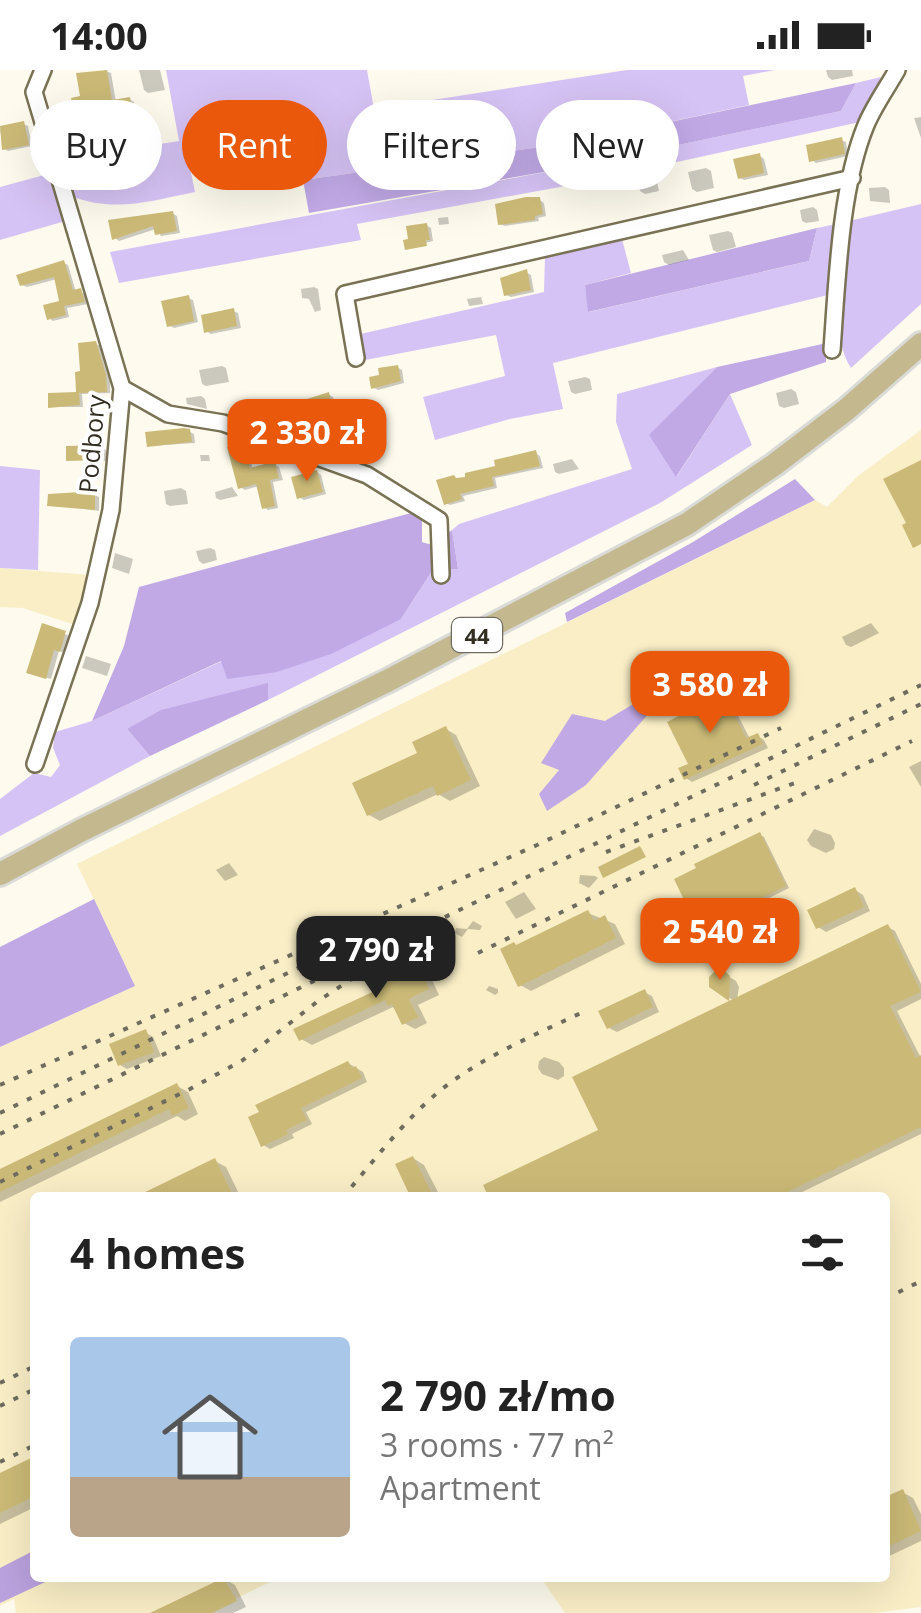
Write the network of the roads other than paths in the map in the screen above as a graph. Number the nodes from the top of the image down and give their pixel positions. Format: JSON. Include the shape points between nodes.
{"nodes":[{"id":1,"x":43,"y":70,"type":"edge"},
{"id":2,"x":897,"y":70,"type":"edge"},
{"id":3,"x":852,"y":178,"type":"junction"},
{"id":4,"x":921,"y":344,"type":"edge"},
{"id":5,"x":832,"y":350,"type":"dead end"},
{"id":6,"x":356,"y":358,"type":"dead end"},
{"id":7,"x":122,"y":388,"type":"junction"},
{"id":8,"x":441,"y":575,"type":"dead end"},
{"id":9,"x":35,"y":764,"type":"dead end"},
{"id":10,"x":0,"y":874,"type":"edge"}],
"edges":[{"from":1,"to":7,"type":"street","name":"Podbory","via":[[34,92]]},
{"from":2,"to":3,"type":"street","via":[[866,125]]},
{"from":3,"to":5,"type":"street"},
{"from":3,"to":6,"type":"street","via":[[346,294]]},
{"from":4,"to":10,"type":"main road","number":"44","via":[[774,466],[688,524]]},
{"from":7,"to":8,"type":"street","via":[[168,414],[223,423],[368,475],[439,520]]},
{"from":7,"to":9,"type":"street","name":"Podbory","via":[[111,510],[90,603]]}]}
